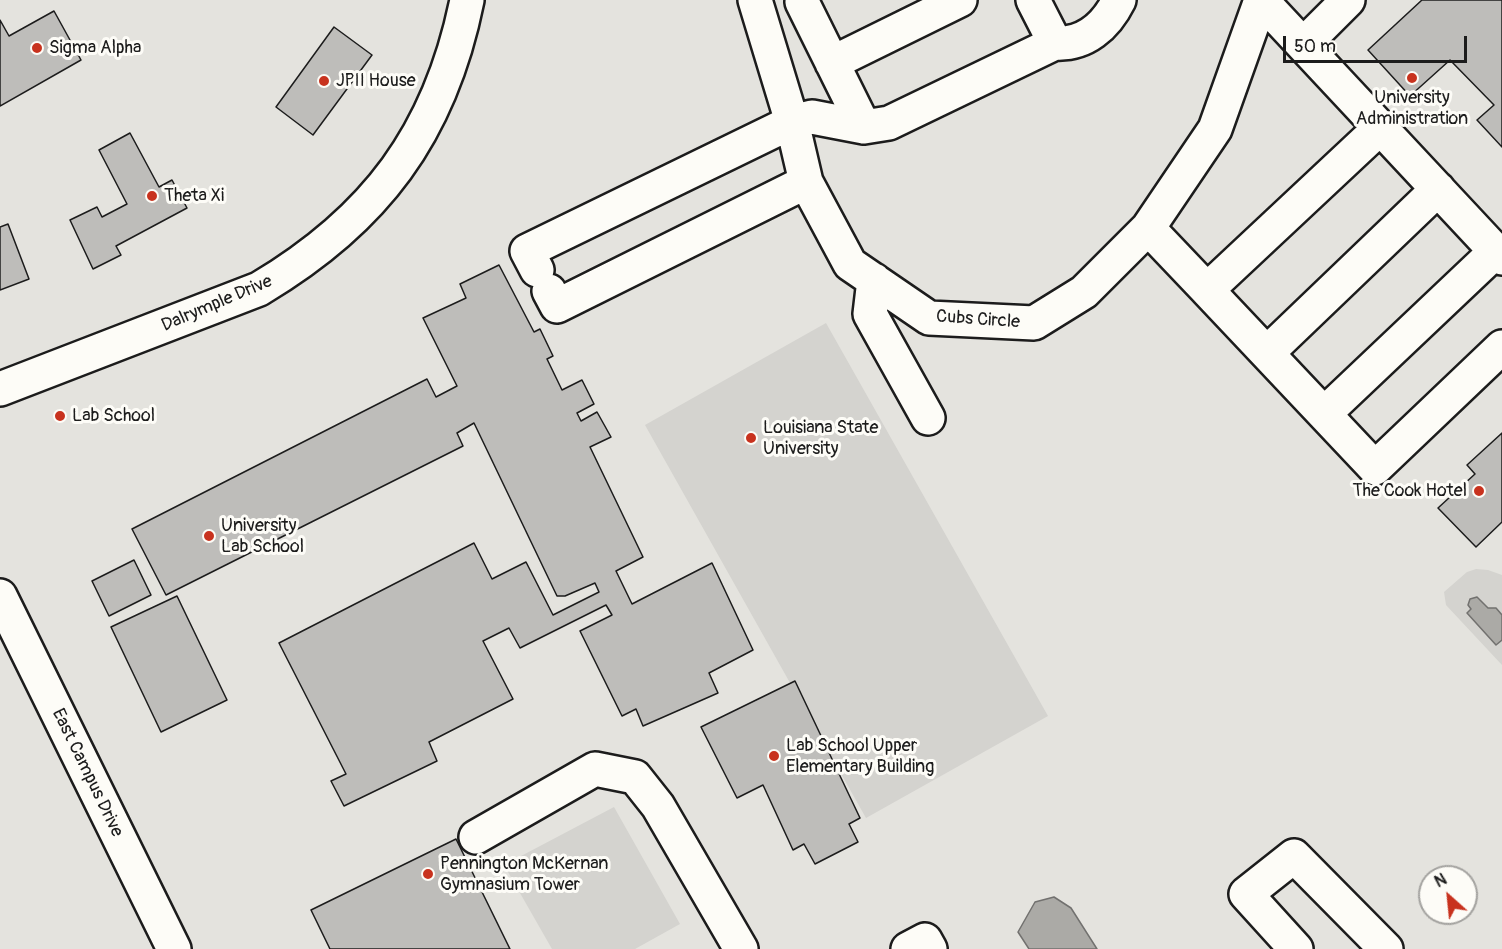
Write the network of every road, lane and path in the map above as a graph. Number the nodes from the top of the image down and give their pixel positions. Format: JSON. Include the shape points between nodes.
{"nodes":[{"id":1,"x":467,"y":0,"type":"edge"},
{"id":2,"x":755,"y":0,"type":"edge"},
{"id":3,"x":960,"y":0,"type":"edge"},
{"id":4,"x":1033,"y":0,"type":"edge"},
{"id":5,"x":1119,"y":0,"type":"edge"},
{"id":6,"x":1261,"y":0,"type":"edge"},
{"id":7,"x":1348,"y":0,"type":"edge"},
{"id":8,"x":798,"y":1,"type":"edge"},
{"id":9,"x":1054,"y":43,"type":"junction"},
{"id":10,"x":1304,"y":44,"type":"junction"},
{"id":11,"x":832,"y":63,"type":"junction"},
{"id":12,"x":792,"y":122,"type":"junction"},
{"id":13,"x":864,"y":127,"type":"junction"},
{"id":14,"x":1381,"y":127,"type":"junction"},
{"id":15,"x":806,"y":182,"type":"junction"},
{"id":16,"x":1438,"y":189,"type":"junction"},
{"id":17,"x":1148,"y":228,"type":"junction"},
{"id":18,"x":1499,"y":255,"type":"edge"},
{"id":19,"x":874,"y":280,"type":"junction"},
{"id":20,"x":1207,"y":290,"type":"junction"},
{"id":21,"x":1502,"y":347,"type":"edge"},
{"id":22,"x":1267,"y":354,"type":"junction"},
{"id":23,"x":0,"y":389,"type":"edge"},
{"id":24,"x":1324,"y":414,"type":"junction"},
{"id":25,"x":928,"y":418,"type":"dead end"},
{"id":26,"x":0,"y":597,"type":"edge"},
{"id":27,"x":476,"y":837,"type":"dead end"},
{"id":28,"x":174,"y":949,"type":"edge"},
{"id":29,"x":741,"y":949,"type":"edge"},
{"id":30,"x":908,"y":949,"type":"edge"},
{"id":31,"x":930,"y":949,"type":"edge"},
{"id":32,"x":1296,"y":949,"type":"edge"},
{"id":33,"x":1386,"y":949,"type":"edge"}],
"edges":[{"from":1,"to":23,"type":"street","name":"Dalrymple Drive","via":[[456,47],[435,104],[393,177],[340,232],[295,268],[259,289]]},
{"from":2,"to":12,"type":"street","name":"Cubs Circle"},
{"from":3,"to":11,"type":"street"},
{"from":4,"to":9,"type":"street"},
{"from":5,"to":9,"type":"street","via":[[1111,16],[1090,36],[1070,44]]},
{"from":6,"to":10,"type":"street"},
{"from":6,"to":17,"type":"street","name":"Cubs Circle","via":[[1215,129]]},
{"from":7,"to":10,"type":"street"},
{"from":8,"to":11,"type":"street"},
{"from":9,"to":13,"type":"street","via":[[889,123]]},
{"from":10,"to":14,"type":"street"},
{"from":11,"to":13,"type":"street"},
{"from":12,"to":13,"type":"street","via":[[812,117]]},
{"from":12,"to":15,"type":"street","name":"Cubs Circle"},
{"from":12,"to":15,"type":"street","via":[[527,251],[557,306]]},
{"from":14,"to":16,"type":"street"},
{"from":14,"to":20,"type":"street"},
{"from":15,"to":19,"type":"street","name":"Cubs Circle","via":[[850,264]]},
{"from":16,"to":18,"type":"street"},
{"from":16,"to":22,"type":"street"},
{"from":17,"to":19,"type":"street","name":"Cubs Circle","via":[[1084,292],[1034,323],[929,318]]},
{"from":17,"to":20,"type":"street"},
{"from":18,"to":24,"type":"street"},
{"from":19,"to":25,"type":"street","via":[[870,314]]},
{"from":20,"to":22,"type":"street"},
{"from":21,"to":24,"type":"street","via":[[1376,468]]},
{"from":22,"to":24,"type":"street"},
{"from":26,"to":28,"type":"street","name":"East Campus Drive"},
{"from":27,"to":29,"type":"street","via":[[595,769],[635,777],[658,806]]},
{"from":30,"to":31,"type":"street","via":[[925,940]]},
{"from":32,"to":33,"type":"street","via":[[1246,894],[1294,855]]}]}
